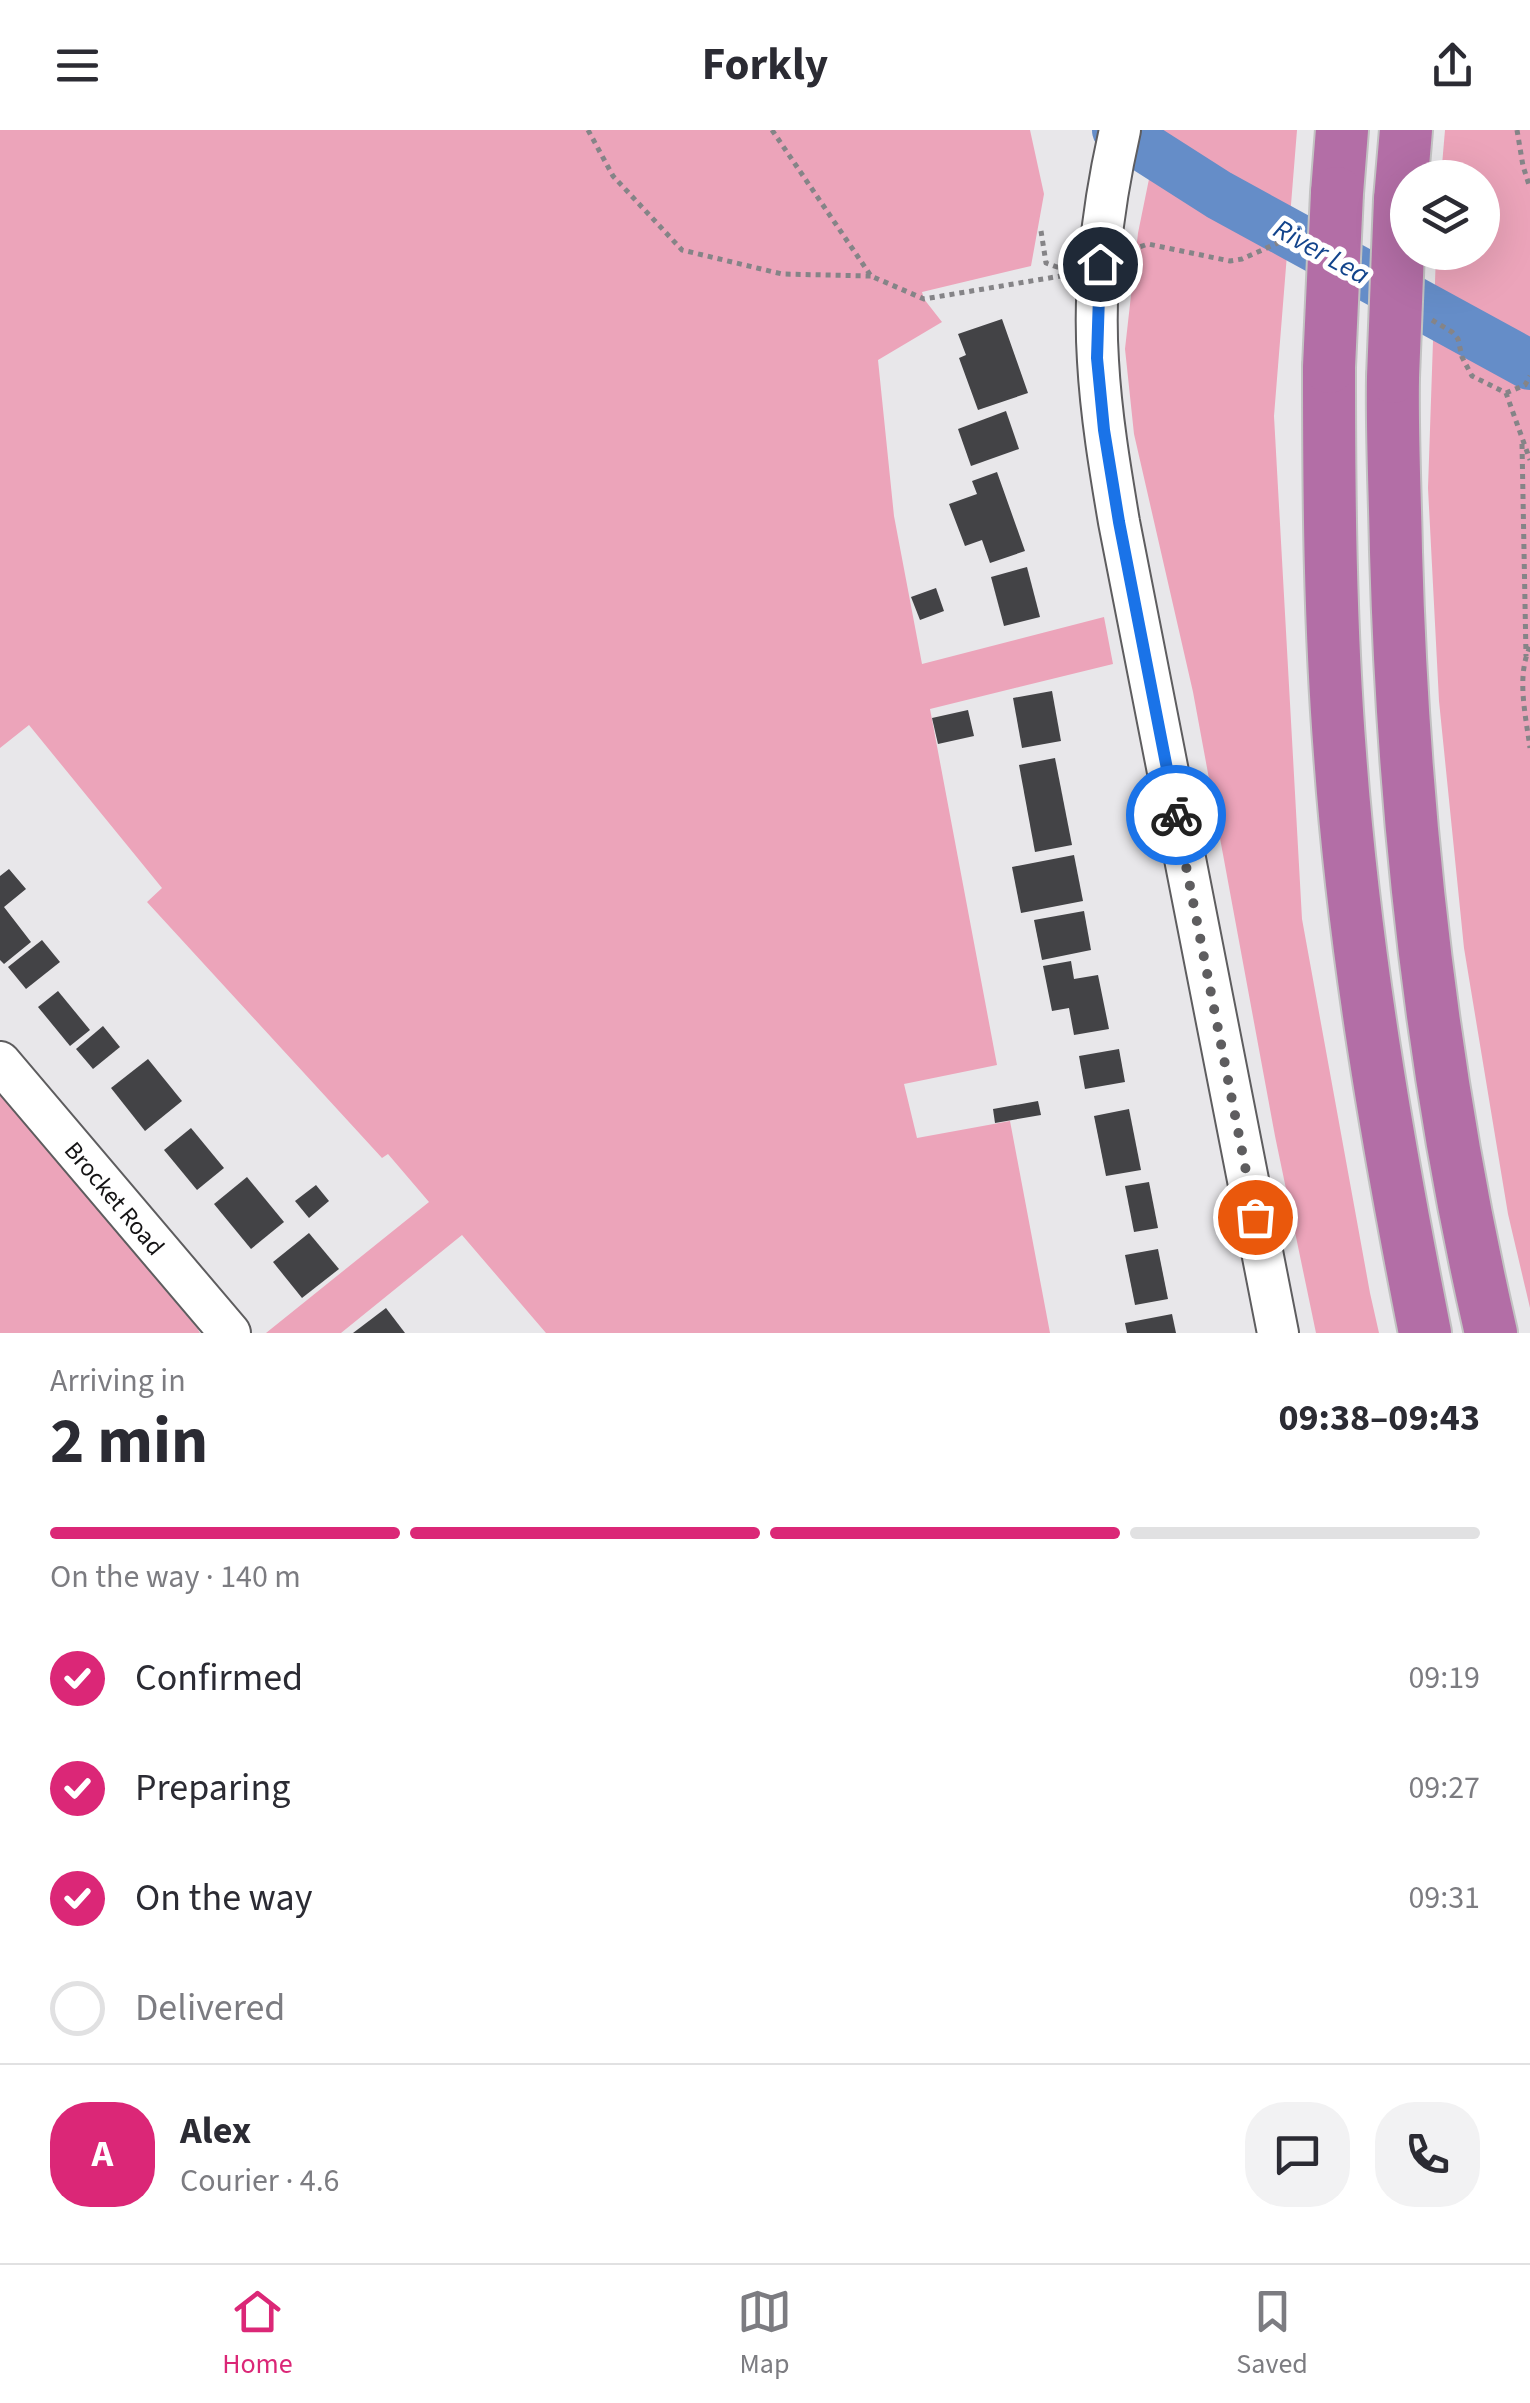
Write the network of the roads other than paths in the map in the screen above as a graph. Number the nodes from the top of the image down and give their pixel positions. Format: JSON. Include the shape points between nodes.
{"nodes":[{"id":1,"x":1120,"y":130,"type":"edge"},
{"id":2,"x":1342,"y":130,"type":"edge"},
{"id":3,"x":1406,"y":130,"type":"edge"},
{"id":4,"x":0,"y":1062,"type":"edge"},
{"id":5,"x":230,"y":1333,"type":"edge"},
{"id":6,"x":1278,"y":1333,"type":"edge"},
{"id":7,"x":1425,"y":1333,"type":"edge"},
{"id":8,"x":1491,"y":1333,"type":"edge"}],
"edges":[{"from":1,"to":6,"type":"main road","via":[[1110,176],[1111,259],[1097,358],[1104,430]]},
{"from":2,"to":7,"type":"highway","bridge":true,"via":[[1329,367],[1340,753],[1378,1084]]},
{"from":3,"to":8,"type":"highway","bridge":true,"via":[[1393,378],[1410,811],[1440,1061]]},
{"from":4,"to":5,"type":"main road","name":"Brocket Road"}]}
